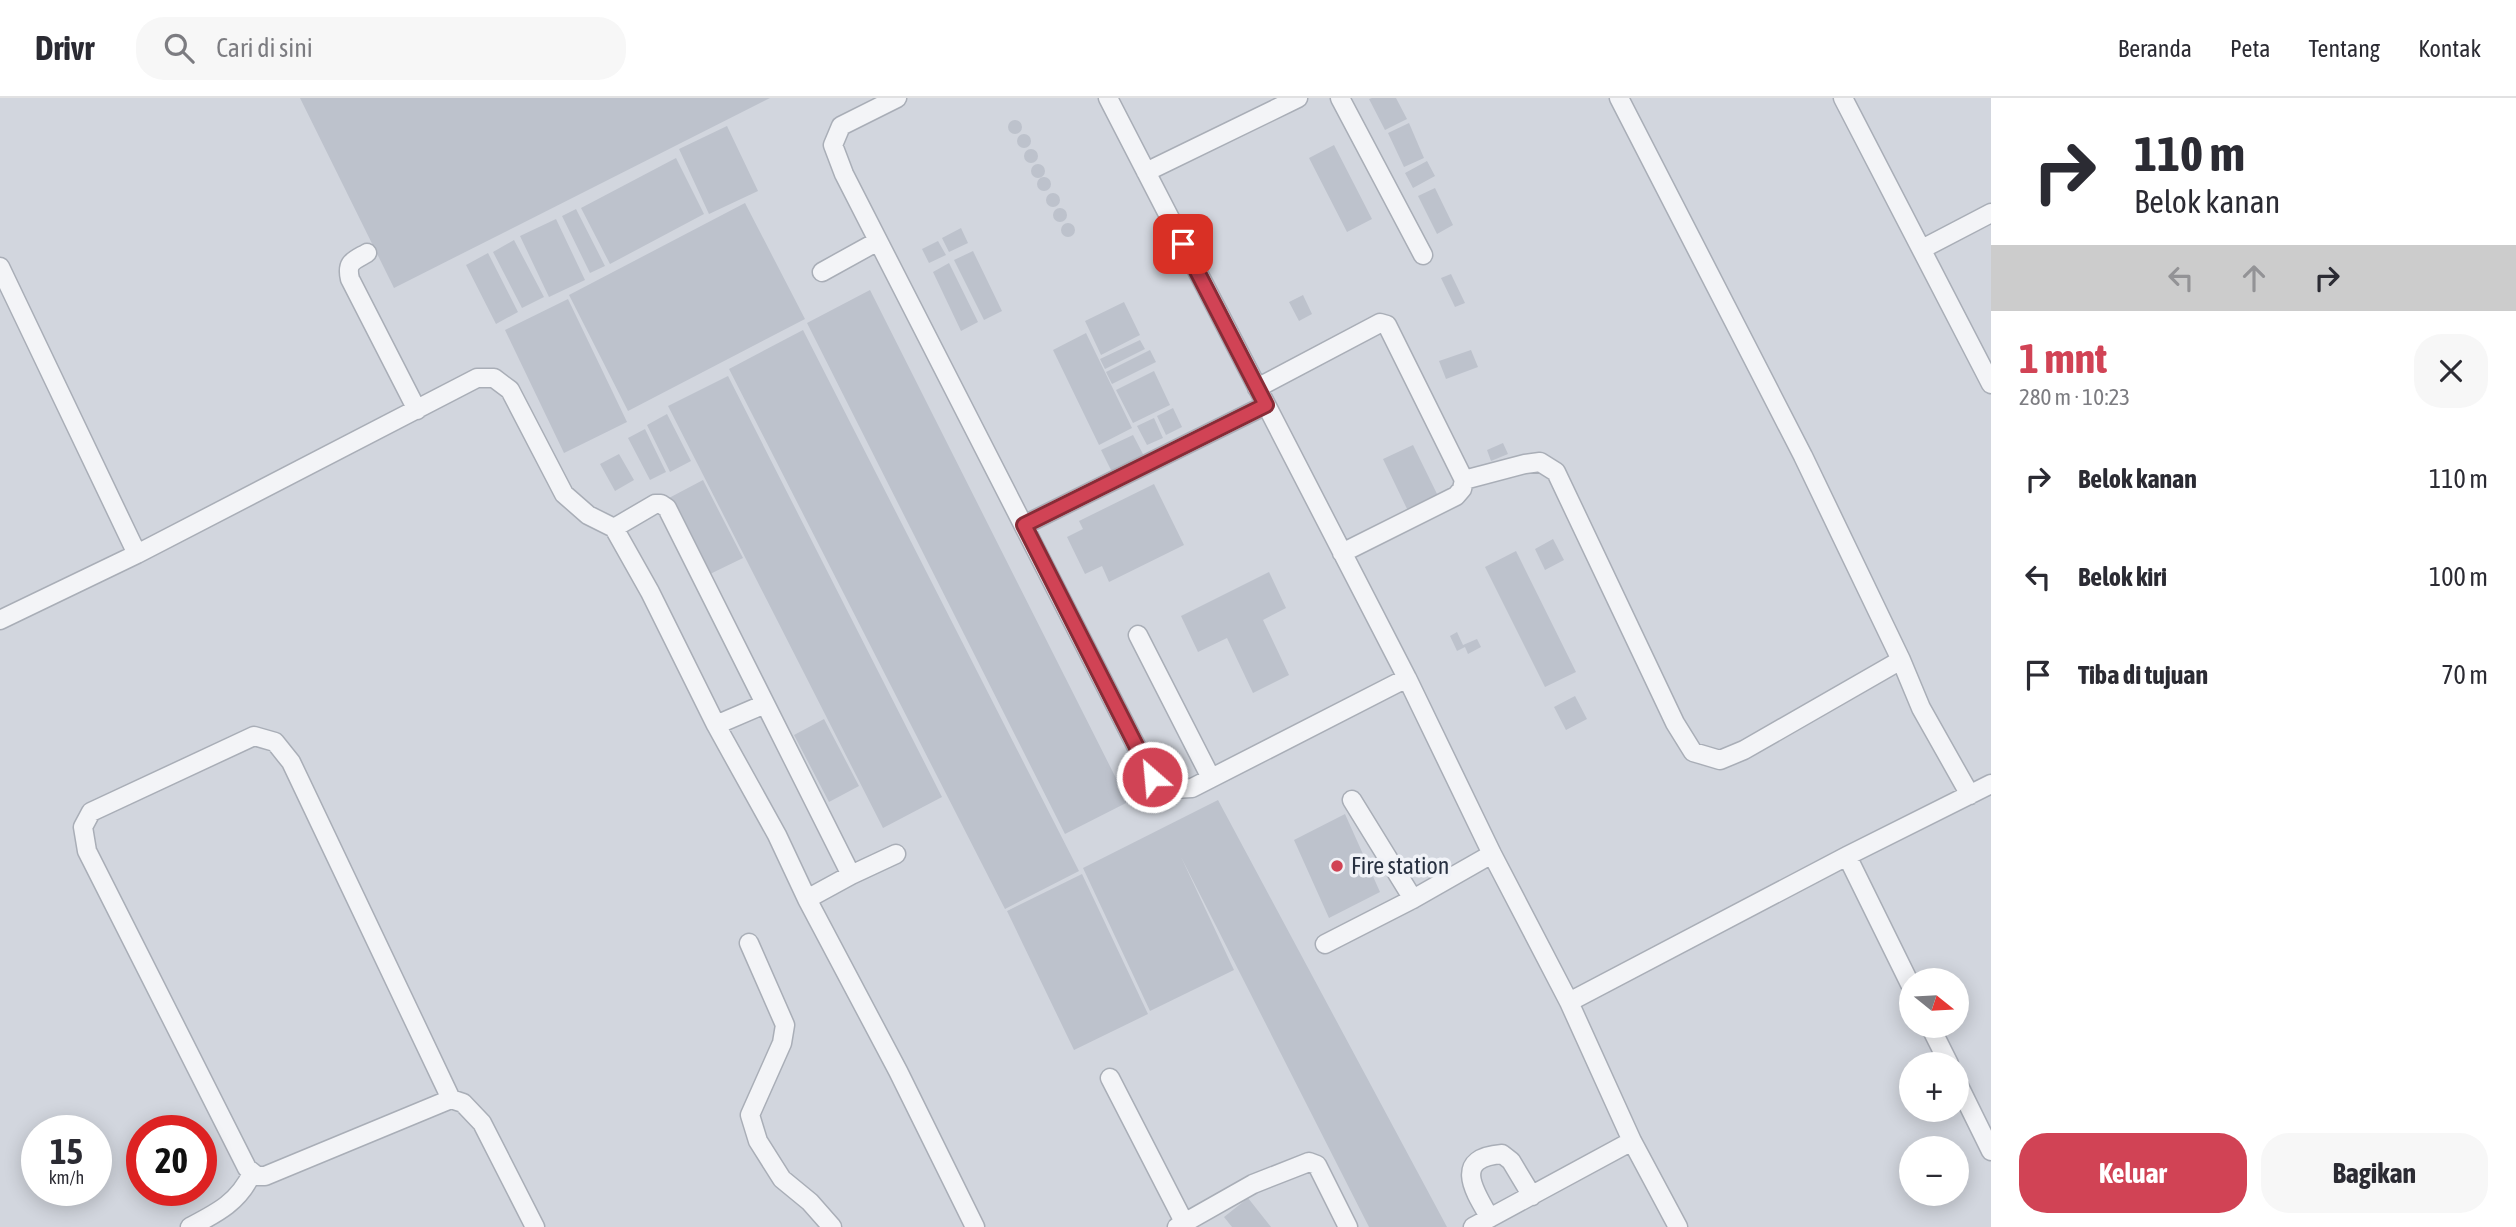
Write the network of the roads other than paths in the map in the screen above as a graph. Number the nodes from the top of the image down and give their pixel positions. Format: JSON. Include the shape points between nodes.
{"nodes":[{"id":1,"x":1108,"y":98,"type":"edge"},
{"id":2,"x":1298,"y":98,"type":"edge"},
{"id":3,"x":1340,"y":98,"type":"edge"},
{"id":4,"x":1619,"y":98,"type":"edge"},
{"id":5,"x":1843,"y":98,"type":"edge"},
{"id":6,"x":891,"y":99,"type":"edge"},
{"id":7,"x":1146,"y":172,"type":"junction"},
{"id":8,"x":1991,"y":213,"type":"edge"},
{"id":9,"x":878,"y":241,"type":"junction"},
{"id":10,"x":1922,"y":248,"type":"junction"},
{"id":11,"x":368,"y":254,"type":"dead end"},
{"id":12,"x":1423,"y":256,"type":"dead end"},
{"id":13,"x":0,"y":267,"type":"edge"},
{"id":14,"x":822,"y":272,"type":"dead end"},
{"id":15,"x":1991,"y":384,"type":"edge"},
{"id":16,"x":1257,"y":388,"type":"junction"},
{"id":17,"x":1266,"y":405,"type":"junction"},
{"id":18,"x":417,"y":410,"type":"junction"},
{"id":19,"x":1464,"y":480,"type":"junction"},
{"id":20,"x":1024,"y":525,"type":"junction"},
{"id":21,"x":614,"y":528,"type":"junction"},
{"id":22,"x":1342,"y":553,"type":"junction"},
{"id":23,"x":137,"y":554,"type":"junction"},
{"id":24,"x":0,"y":620,"type":"edge"},
{"id":25,"x":1138,"y":635,"type":"dead end"},
{"id":26,"x":1901,"y":660,"type":"junction"},
{"id":27,"x":1407,"y":678,"type":"junction"},
{"id":28,"x":765,"y":704,"type":"junction"},
{"id":29,"x":716,"y":725,"type":"junction"},
{"id":30,"x":1211,"y":778,"type":"junction"},
{"id":31,"x":1991,"y":784,"type":"edge"},
{"id":32,"x":1970,"y":795,"type":"junction"},
{"id":33,"x":1352,"y":800,"type":"dead end"},
{"id":34,"x":896,"y":854,"type":"dead end"},
{"id":35,"x":1492,"y":854,"type":"junction"},
{"id":36,"x":1847,"y":856,"type":"junction"},
{"id":37,"x":850,"y":876,"type":"junction"},
{"id":38,"x":1413,"y":898,"type":"junction"},
{"id":39,"x":807,"y":899,"type":"junction"},
{"id":40,"x":749,"y":943,"type":"dead end"},
{"id":41,"x":1325,"y":944,"type":"dead end"},
{"id":42,"x":1902,"y":968,"type":"edge"},
{"id":43,"x":1569,"y":1002,"type":"junction"},
{"id":44,"x":1110,"y":1078,"type":"dead end"},
{"id":45,"x":452,"y":1099,"type":"junction"},
{"id":46,"x":1969,"y":1106,"type":"edge"},
{"id":47,"x":1633,"y":1141,"type":"junction"},
{"id":48,"x":1991,"y":1151,"type":"edge"},
{"id":49,"x":252,"y":1173,"type":"junction"},
{"id":50,"x":1532,"y":1196,"type":"junction"},
{"id":51,"x":1490,"y":1217,"type":"junction"},
{"id":52,"x":1181,"y":1224,"type":"edge"},
{"id":53,"x":190,"y":1227,"type":"edge"},
{"id":54,"x":535,"y":1227,"type":"edge"},
{"id":55,"x":832,"y":1227,"type":"edge"},
{"id":56,"x":975,"y":1227,"type":"edge"},
{"id":57,"x":1348,"y":1227,"type":"edge"},
{"id":58,"x":1473,"y":1227,"type":"edge"},
{"id":59,"x":1678,"y":1227,"type":"edge"}],
"edges":[{"from":1,"to":7,"type":"lane"},
{"from":2,"to":7,"type":"lane"},
{"from":3,"to":12,"type":"lane"},
{"from":4,"to":26,"type":"lane","via":[[1803,456]]},
{"from":5,"to":10,"type":"lane"},
{"from":6,"to":9,"type":"lane","via":[[841,126],[833,145]]},
{"from":7,"to":16,"type":"lane"},
{"from":8,"to":10,"type":"lane"},
{"from":9,"to":14,"type":"lane"},
{"from":9,"to":20,"type":"lane"},
{"from":10,"to":15,"type":"lane"},
{"from":11,"to":18,"type":"lane","via":[[352,262],[350,279]]},
{"from":13,"to":23,"type":"lane"},
{"from":16,"to":17,"type":"lane"},
{"from":16,"to":19,"type":"lane","via":[[1380,323],[1387,325]]},
{"from":17,"to":20,"type":"lane"},
{"from":17,"to":22,"type":"lane"},
{"from":18,"to":21,"type":"lane","via":[[477,378],[495,378],[510,390],[564,494],[588,515]]},
{"from":18,"to":23,"type":"lane"},
{"from":19,"to":22,"type":"lane","via":[[1456,496]]},
{"from":19,"to":26,"type":"lane","via":[[1540,462],[1556,472],[1693,752],[1720,760],[1744,750]]},
{"from":20,"to":30,"type":"lane","via":[[1152,777],[1172,789],[1192,788]]},
{"from":21,"to":28,"type":"lane","via":[[655,504],[667,508]]},
{"from":21,"to":29,"type":"lane"},
{"from":22,"to":27,"type":"lane"},
{"from":23,"to":24,"type":"lane"},
{"from":25,"to":30,"type":"lane"},
{"from":26,"to":32,"type":"lane","via":[[1921,708]]},
{"from":27,"to":30,"type":"lane"},
{"from":27,"to":35,"type":"lane"},
{"from":28,"to":29,"type":"lane"},
{"from":28,"to":37,"type":"lane"},
{"from":29,"to":39,"type":"lane"},
{"from":31,"to":32,"type":"lane"},
{"from":32,"to":36,"type":"lane"},
{"from":33,"to":38,"type":"lane"},
{"from":34,"to":37,"type":"lane"},
{"from":35,"to":38,"type":"lane"},
{"from":35,"to":43,"type":"lane"},
{"from":36,"to":42,"type":"lane"},
{"from":36,"to":43,"type":"lane"},
{"from":37,"to":39,"type":"lane"},
{"from":38,"to":41,"type":"lane"},
{"from":39,"to":56,"type":"lane"},
{"from":40,"to":55,"type":"lane","via":[[785,1025],[782,1043],[750,1115],[758,1141],[782,1179]]},
{"from":43,"to":47,"type":"lane"},
{"from":44,"to":52,"type":"lane"},
{"from":45,"to":49,"type":"lane","via":[[274,1173]]},
{"from":45,"to":49,"type":"lane","via":[[291,762],[275,742],[254,736],[91,812],[83,827],[88,851]]},
{"from":45,"to":54,"type":"lane","via":[[477,1115]]},
{"from":46,"to":48,"type":"lane"},
{"from":47,"to":50,"type":"lane"},
{"from":47,"to":59,"type":"lane"},
{"from":49,"to":53,"type":"lane","via":[[236,1199]]},
{"from":50,"to":51,"type":"lane"},
{"from":50,"to":51,"type":"lane","via":[[1511,1161],[1502,1154],[1489,1155],[1475,1164],[1470,1176]]},
{"from":51,"to":58,"type":"lane"},
{"from":52,"to":57,"type":"lane","via":[[1253,1184],[1309,1162],[1317,1165]]}]}
